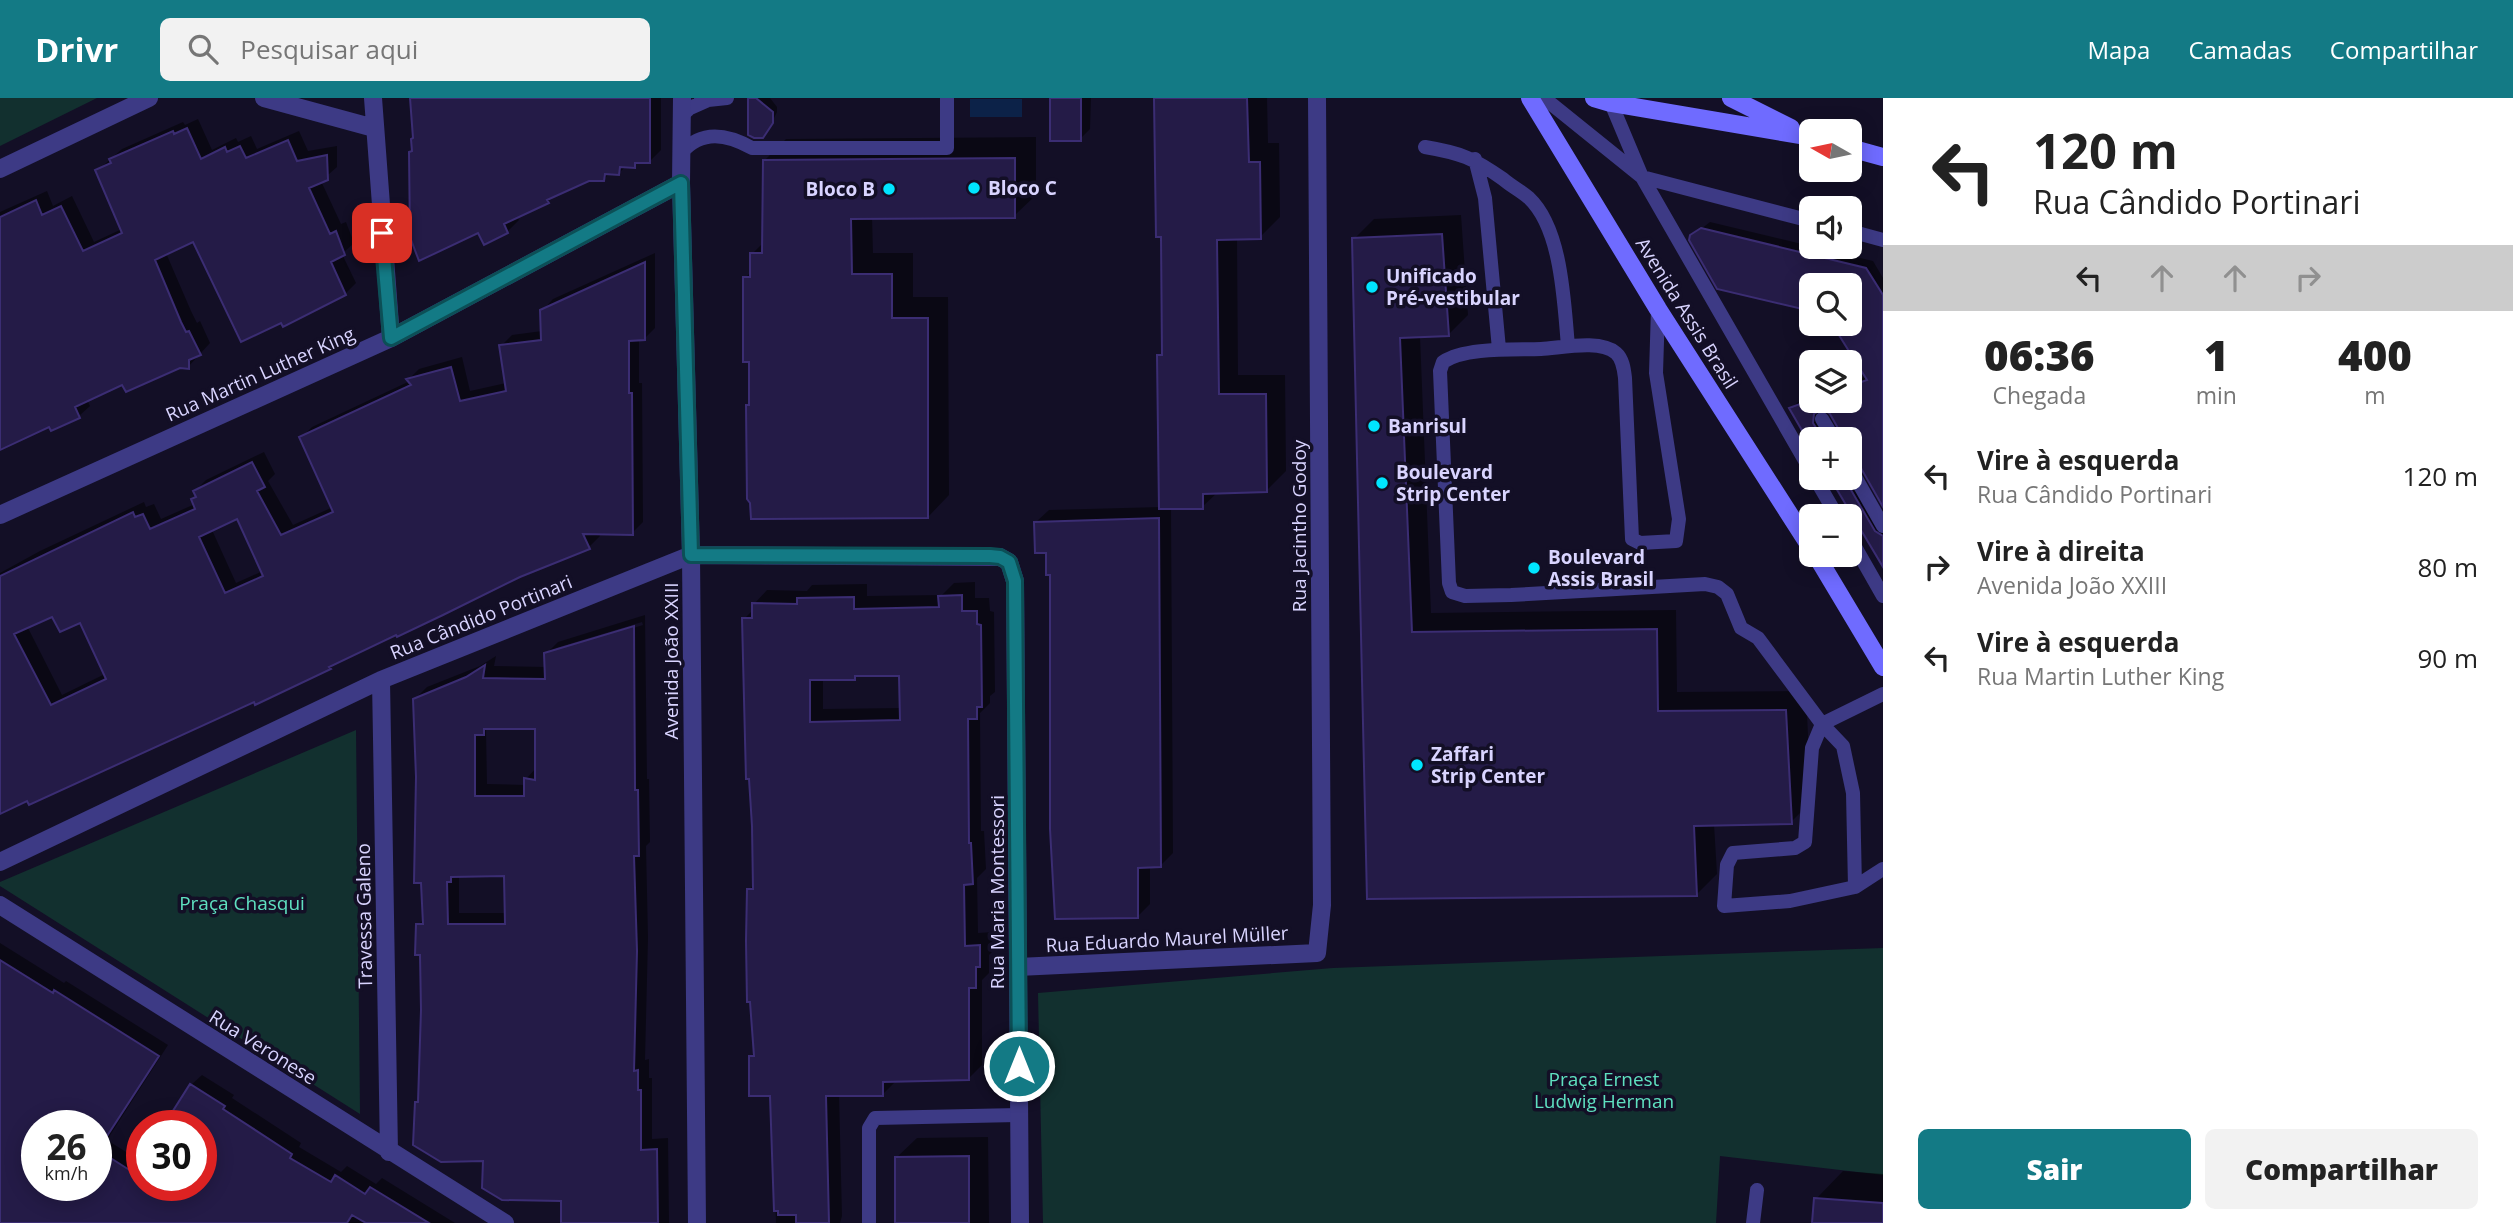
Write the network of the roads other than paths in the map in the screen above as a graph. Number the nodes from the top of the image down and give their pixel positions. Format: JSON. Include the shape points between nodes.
{"nodes":[{"id":1,"x":149,"y":98,"type":"edge"},
{"id":2,"x":264,"y":98,"type":"edge"},
{"id":3,"x":373,"y":98,"type":"edge"},
{"id":4,"x":727,"y":98,"type":"edge"},
{"id":5,"x":947,"y":98,"type":"edge"},
{"id":6,"x":1317,"y":98,"type":"edge"},
{"id":7,"x":1530,"y":98,"type":"edge"},
{"id":8,"x":1544,"y":98,"type":"edge"},
{"id":9,"x":1731,"y":98,"type":"edge"},
{"id":10,"x":704,"y":99,"type":"edge"},
{"id":11,"x":1604,"y":100,"type":"edge"},
{"id":12,"x":681,"y":111,"type":"edge"},
{"id":13,"x":374,"y":128,"type":"junction"},
{"id":14,"x":1799,"y":131,"type":"edge"},
{"id":15,"x":1799,"y":134,"type":"edge"},
{"id":16,"x":707,"y":135,"type":"junction"},
{"id":17,"x":1425,"y":146,"type":"dead end"},
{"id":18,"x":1862,"y":151,"type":"edge"},
{"id":19,"x":681,"y":153,"type":"junction"},
{"id":20,"x":1883,"y":157,"type":"edge"},
{"id":21,"x":1475,"y":159,"type":"junction"},
{"id":22,"x":0,"y":169,"type":"edge"},
{"id":23,"x":1642,"y":177,"type":"junction"},
{"id":24,"x":681,"y":183,"type":"junction"},
{"id":25,"x":1799,"y":218,"type":"edge"},
{"id":26,"x":1862,"y":234,"type":"edge"},
{"id":27,"x":1883,"y":240,"type":"edge"},
{"id":28,"x":1658,"y":309,"type":"junction"},
{"id":29,"x":391,"y":338,"type":"junction"},
{"id":30,"x":1568,"y":346,"type":"junction"},
{"id":31,"x":1499,"y":349,"type":"junction"},
{"id":32,"x":1822,"y":419,"type":"dead end"},
{"id":33,"x":1827,"y":427,"type":"edge"},
{"id":34,"x":1799,"y":450,"type":"edge"},
{"id":35,"x":1862,"y":489,"type":"edge"},
{"id":36,"x":0,"y":515,"type":"edge"},
{"id":37,"x":1883,"y":526,"type":"edge"},
{"id":38,"x":1799,"y":529,"type":"edge"},
{"id":39,"x":691,"y":555,"type":"junction"},
{"id":40,"x":1862,"y":559,"type":"edge"},
{"id":41,"x":1009,"y":562,"type":"joint"},
{"id":42,"x":1823,"y":567,"type":"edge"},
{"id":43,"x":1883,"y":596,"type":"edge"},
{"id":44,"x":1883,"y":667,"type":"edge"},
{"id":45,"x":381,"y":680,"type":"junction"},
{"id":46,"x":1883,"y":694,"type":"edge"},
{"id":47,"x":1822,"y":724,"type":"junction"},
{"id":48,"x":0,"y":862,"type":"edge"},
{"id":49,"x":1883,"y":869,"type":"edge"},
{"id":50,"x":1855,"y":887,"type":"junction"},
{"id":51,"x":0,"y":905,"type":"edge"},
{"id":52,"x":1318,"y":953,"type":"joint"},
{"id":53,"x":1018,"y":967,"type":"junction"},
{"id":54,"x":1020,"y":1115,"type":"junction"},
{"id":55,"x":389,"y":1152,"type":"junction"},
{"id":56,"x":1756,"y":1190,"type":"dead end"},
{"id":57,"x":505,"y":1223,"type":"edge"},
{"id":58,"x":697,"y":1223,"type":"edge"},
{"id":59,"x":869,"y":1223,"type":"edge"},
{"id":60,"x":1020,"y":1223,"type":"edge"},
{"id":61,"x":1753,"y":1223,"type":"edge"}],
"edges":[{"from":1,"to":22,"type":"street"},
{"from":2,"to":13,"type":"street"},
{"from":3,"to":13,"type":"street"},
{"from":4,"to":10,"type":"lane"},
{"from":5,"to":16,"type":"lane","via":[[947,148],[752,148],[739,140]]},
{"from":6,"to":52,"type":"street","name":"Rua Jacintho Godoy","via":[[1322,905]]},
{"from":7,"to":28,"type":"main road","name":"Avenida Assis Brasil"},
{"from":8,"to":23,"type":"lane"},
{"from":9,"to":14,"type":"main road"},
{"from":10,"to":12,"type":"lane"},
{"from":11,"to":15,"type":"main road"},
{"from":11,"to":23,"type":"lane"},
{"from":12,"to":16,"type":"lane","via":[[694,130]]},
{"from":12,"to":19,"type":"street","name":"Avenida João XXIII"},
{"from":13,"to":29,"type":"street"},
{"from":16,"to":19,"type":"lane"},
{"from":17,"to":21,"type":"lane"},
{"from":18,"to":20,"type":"main road"},
{"from":19,"to":24,"type":"street","name":"Avenida João XXIII"},
{"from":21,"to":30,"type":"lane","via":[[1530,199],[1551,232]]},
{"from":21,"to":31,"type":"lane","via":[[1485,198]]},
{"from":23,"to":25,"type":"lane"},
{"from":23,"to":34,"type":"lane"},
{"from":24,"to":29,"type":"street","name":"Rua Martin Luther King"},
{"from":24,"to":39,"type":"street","name":"Avenida João XXIII"},
{"from":26,"to":27,"type":"lane"},
{"from":28,"to":30,"type":"lane","via":[[1656,373],[1679,519],[1675,542],[1632,539],[1622,361],[1602,346]]},
{"from":28,"to":38,"type":"main road","name":"Avenida Assis Brasil"},
{"from":29,"to":36,"type":"street","name":"Rua Martin Luther King"},
{"from":30,"to":31,"type":"lane"},
{"from":31,"to":47,"type":"lane","via":[[1446,359],[1441,366],[1452,592],[1465,596],[1718,587],[1727,594],[1741,628],[1758,638]]},
{"from":32,"to":33,"type":"lane"},
{"from":35,"to":37,"type":"lane"},
{"from":39,"to":41,"type":"street","name":"Rua Cândido Portinari","via":[[990,556]]},
{"from":39,"to":45,"type":"street","name":"Rua Cândido Portinari"},
{"from":39,"to":58,"type":"street","name":"Avenida João XXIII"},
{"from":40,"to":43,"type":"lane"},
{"from":41,"to":53,"type":"street","name":"Rua Maria Montessori","via":[[1015,581]]},
{"from":42,"to":44,"type":"main road"},
{"from":45,"to":48,"type":"street","name":"Rua Cândido Portinari"},
{"from":45,"to":55,"type":"street","name":"Travessa Galeno"},
{"from":46,"to":47,"type":"lane"},
{"from":47,"to":50,"type":"lane","via":[[1843,746],[1853,793]]},
{"from":47,"to":50,"type":"lane","via":[[1812,748],[1805,842],[1795,848],[1730,855],[1724,906],[1790,901]]},
{"from":49,"to":50,"type":"lane"},
{"from":51,"to":55,"type":"street","name":"Rua Veronese"},
{"from":52,"to":53,"type":"street","name":"Rua Eduardo Maurel Müller"},
{"from":53,"to":54,"type":"street","name":"Rua Maria Montessori"},
{"from":54,"to":59,"type":"lane","via":[[875,1118],[869,1128]]},
{"from":54,"to":60,"type":"street","name":"Rua Maria Montessori"},
{"from":55,"to":57,"type":"street","name":"Rua Veronese"},
{"from":56,"to":61,"type":"lane"}]}
